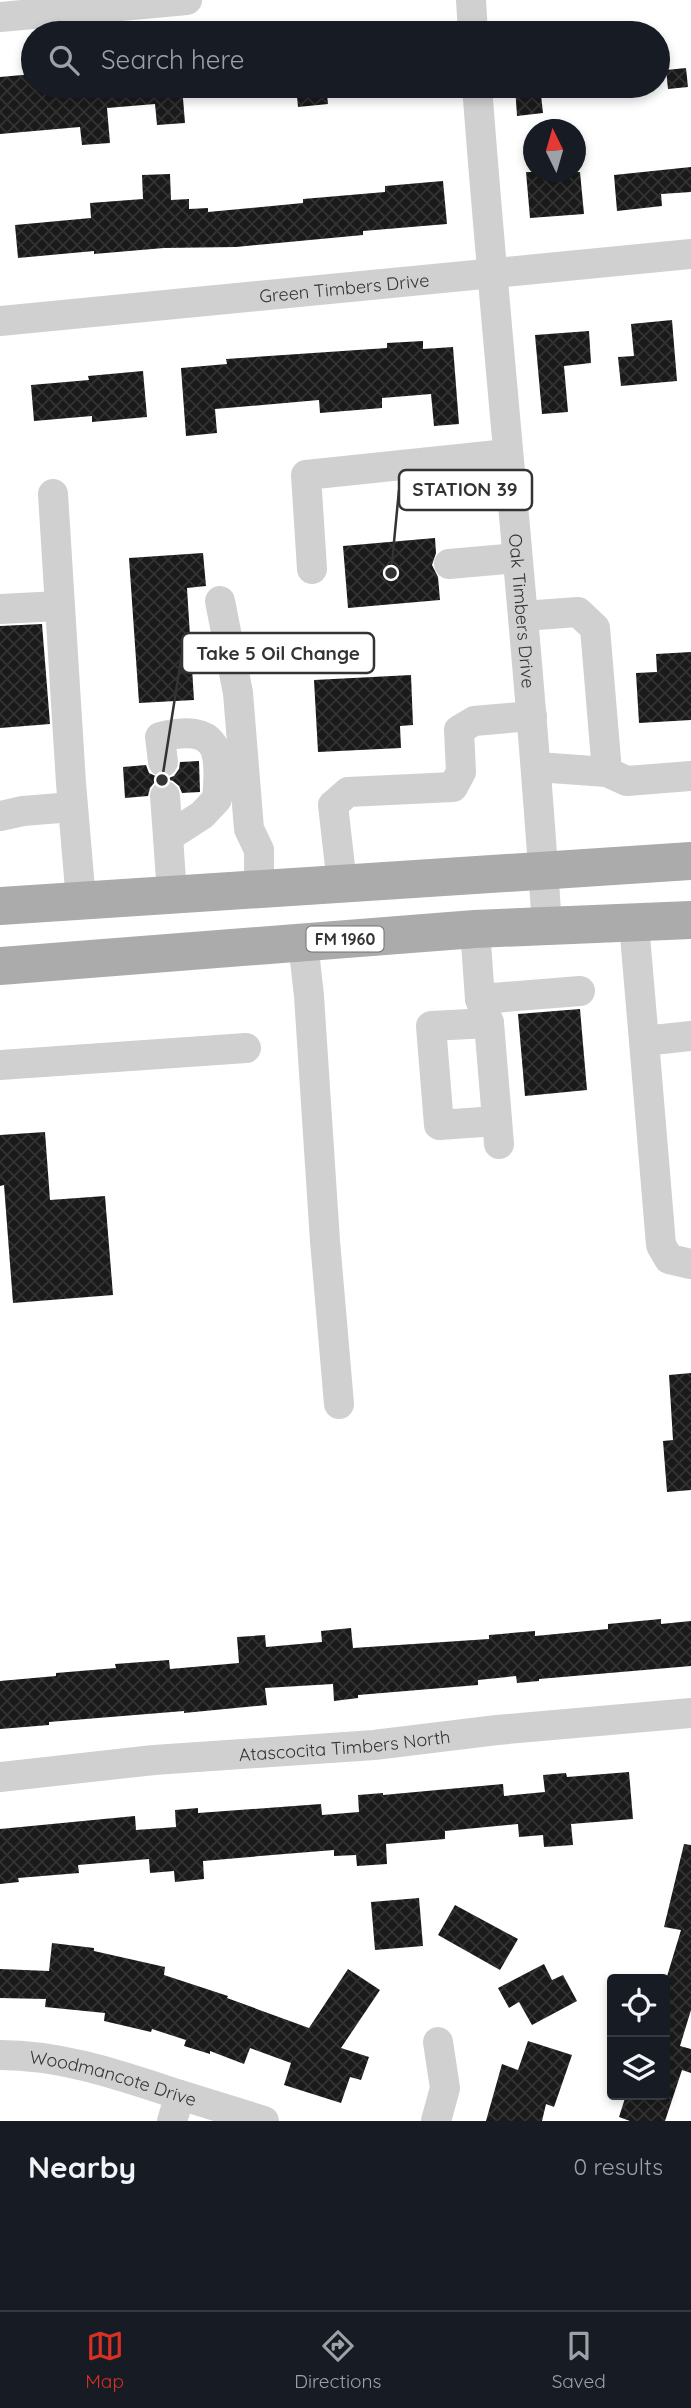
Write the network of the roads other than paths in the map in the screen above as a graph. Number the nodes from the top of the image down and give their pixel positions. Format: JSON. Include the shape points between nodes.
{"nodes":[{"id":1,"x":187,"y":0,"type":"edge"},
{"id":2,"x":471,"y":0,"type":"edge"},
{"id":3,"x":0,"y":17,"type":"edge"},
{"id":4,"x":472,"y":21,"type":"edge"},
{"id":5,"x":478,"y":98,"type":"edge"},
{"id":6,"x":691,"y":254,"type":"edge"},
{"id":7,"x":491,"y":273,"type":"junction"},
{"id":8,"x":0,"y":321,"type":"edge"},
{"id":9,"x":507,"y":454,"type":"junction"},
{"id":10,"x":53,"y":494,"type":"dead end"},
{"id":11,"x":517,"y":558,"type":"junction"},
{"id":12,"x":449,"y":564,"type":"dead end"},
{"id":13,"x":312,"y":569,"type":"dead end"},
{"id":14,"x":220,"y":601,"type":"dead end"},
{"id":15,"x":59,"y":606,"type":"junction"},
{"id":16,"x":0,"y":609,"type":"edge"},
{"id":17,"x":523,"y":616,"type":"junction"},
{"id":18,"x":532,"y":716,"type":"junction"},
{"id":19,"x":163,"y":762,"type":"dead end"},
{"id":20,"x":537,"y":767,"type":"junction"},
{"id":21,"x":607,"y":772,"type":"junction"},
{"id":22,"x":691,"y":776,"type":"edge"},
{"id":23,"x":165,"y":796,"type":"dead end"},
{"id":24,"x":72,"y":807,"type":"junction"},
{"id":25,"x":0,"y":816,"type":"edge"},
{"id":26,"x":168,"y":837,"type":"junction"},
{"id":27,"x":691,"y":861,"type":"edge"},
{"id":28,"x":543,"y":871,"type":"junction"},
{"id":29,"x":342,"y":884,"type":"junction"},
{"id":30,"x":259,"y":889,"type":"junction"},
{"id":31,"x":172,"y":894,"type":"junction"},
{"id":32,"x":81,"y":901,"type":"junction"},
{"id":33,"x":0,"y":906,"type":"edge"},
{"id":34,"x":691,"y":920,"type":"edge"},
{"id":35,"x":634,"y":924,"type":"junction"},
{"id":36,"x":547,"y":927,"type":"junction"},
{"id":37,"x":475,"y":929,"type":"junction"},
{"id":38,"x":303,"y":942,"type":"junction"},
{"id":39,"x":0,"y":966,"type":"edge"},
{"id":40,"x":580,"y":991,"type":"dead end"},
{"id":41,"x":485,"y":1011,"type":"junction"},
{"id":42,"x":691,"y":1036,"type":"edge"},
{"id":43,"x":644,"y":1041,"type":"junction"},
{"id":44,"x":246,"y":1048,"type":"dead end"},
{"id":45,"x":0,"y":1065,"type":"edge"},
{"id":46,"x":691,"y":1264,"type":"edge"},
{"id":47,"x":339,"y":1404,"type":"dead end"},
{"id":48,"x":691,"y":1713,"type":"edge"},
{"id":49,"x":0,"y":1777,"type":"edge"},
{"id":50,"x":438,"y":2042,"type":"dead end"},
{"id":51,"x":0,"y":2056,"type":"edge"},
{"id":52,"x":176,"y":2108,"type":"edge"},
{"id":53,"x":264,"y":2121,"type":"edge"},
{"id":54,"x":436,"y":2121,"type":"edge"}],
"edges":[{"from":1,"to":3,"type":"street"},
{"from":2,"to":4,"type":"street"},
{"from":5,"to":7,"type":"street","name":"Oak Timbers Drive"},
{"from":6,"to":7,"type":"street","name":"Green Timbers Drive"},
{"from":7,"to":8,"type":"street","name":"Green Timbers Drive"},
{"from":7,"to":9,"type":"street","name":"Oak Timbers Drive"},
{"from":9,"to":11,"type":"street","name":"Oak Timbers Drive"},
{"from":9,"to":13,"type":"street","via":[[306,475]]},
{"from":10,"to":15,"type":"street"},
{"from":11,"to":12,"type":"street"},
{"from":11,"to":17,"type":"street","name":"Oak Timbers Drive"},
{"from":14,"to":30,"type":"street","via":[[238,693],[250,829],[259,850]]},
{"from":15,"to":16,"type":"street"},
{"from":15,"to":24,"type":"street"},
{"from":17,"to":18,"type":"street","name":"Oak Timbers Drive"},
{"from":17,"to":21,"type":"street","via":[[578,612],[595,628]]},
{"from":18,"to":20,"type":"street","name":"Oak Timbers Drive"},
{"from":18,"to":29,"type":"street","via":[[474,721],[459,730],[461,772],[453,787],[348,792],[333,805]]},
{"from":19,"to":26,"type":"street","via":[[160,737],[180,732],[207,739],[218,757],[217,799]]},
{"from":20,"to":21,"type":"street"},
{"from":20,"to":28,"type":"street","name":"Oak Timbers Drive"},
{"from":21,"to":22,"type":"street","via":[[627,781]]},
{"from":23,"to":26,"type":"street"},
{"from":24,"to":25,"type":"street"},
{"from":24,"to":32,"type":"street"},
{"from":26,"to":31,"type":"street"},
{"from":27,"to":28,"type":"main road"},
{"from":28,"to":29,"type":"main road"},
{"from":28,"to":36,"type":"street","name":"Oak Timbers Drive"},
{"from":29,"to":30,"type":"main road"},
{"from":30,"to":31,"type":"main road"},
{"from":31,"to":32,"type":"main road"},
{"from":32,"to":33,"type":"main road"},
{"from":34,"to":35,"type":"main road","name":"FM 1960","number":"FM 1960"},
{"from":35,"to":36,"type":"main road","name":"FM 1960","number":"FM 1960"},
{"from":35,"to":43,"type":"street"},
{"from":36,"to":37,"type":"main road","name":"FM 1960","number":"FM 1960"},
{"from":37,"to":38,"type":"main road","name":"FM 1960","number":"FM 1960"},
{"from":37,"to":41,"type":"street"},
{"from":38,"to":39,"type":"main road","name":"FM 1960","number":"FM 1960"},
{"from":38,"to":47,"type":"street"},
{"from":40,"to":41,"type":"street"},
{"from":41,"to":41,"type":"street","via":[[498,1133],[439,1125],[431,1026]]},
{"from":42,"to":43,"type":"street"},
{"from":43,"to":46,"type":"street","via":[[661,1245],[669,1259]]},
{"from":44,"to":45,"type":"street"},
{"from":48,"to":49,"type":"street","name":"Atascocita Timbers North"},
{"from":50,"to":54,"type":"street","via":[[445,2088]]},
{"from":51,"to":52,"type":"street","name":"Woodmancote Drive","via":[[105,2070]]},
{"from":52,"to":53,"type":"street","name":"Woodmancote Drive"}]}
